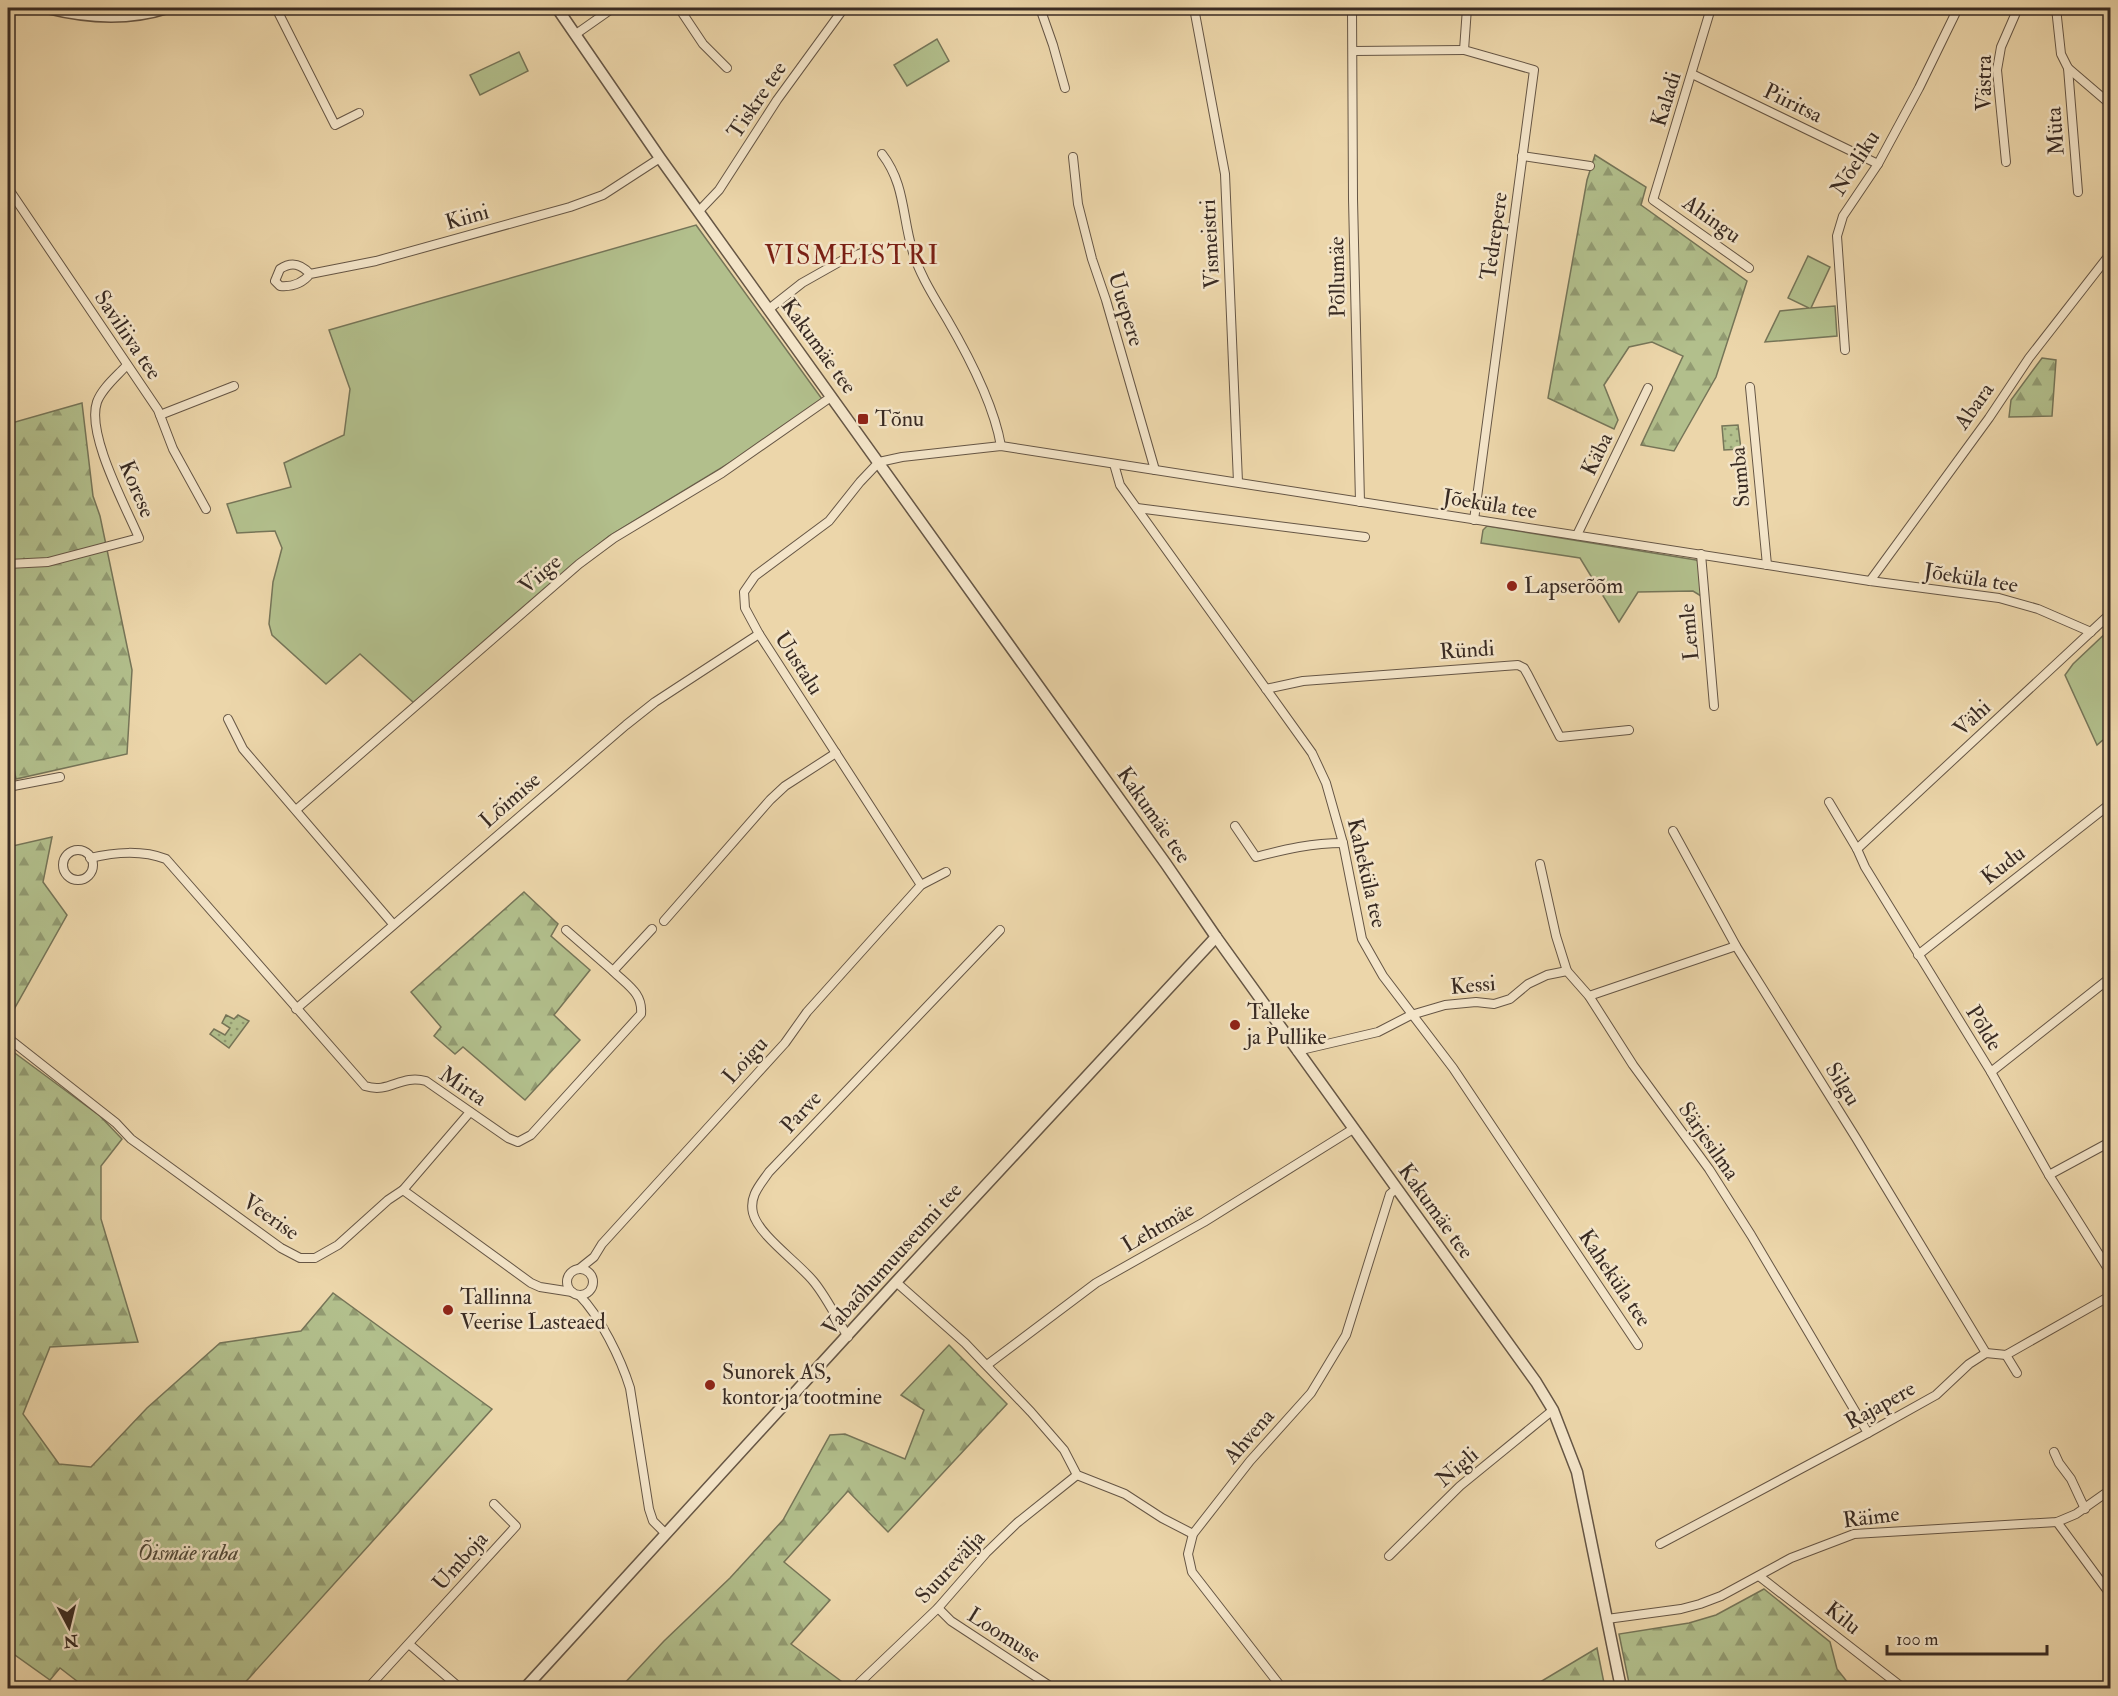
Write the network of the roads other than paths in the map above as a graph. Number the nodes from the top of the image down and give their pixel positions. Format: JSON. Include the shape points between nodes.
{"nodes":[{"id":1,"x":47,"y":8,"type":"edge"},
{"id":2,"x":167,"y":8,"type":"edge"},
{"id":3,"x":276,"y":8,"type":"edge"},
{"id":4,"x":557,"y":8,"type":"edge"},
{"id":5,"x":613,"y":8,"type":"edge"},
{"id":6,"x":679,"y":8,"type":"edge"},
{"id":7,"x":844,"y":8,"type":"edge"},
{"id":8,"x":1040,"y":8,"type":"edge"},
{"id":9,"x":1194,"y":8,"type":"edge"},
{"id":10,"x":1352,"y":8,"type":"edge"},
{"id":11,"x":1467,"y":8,"type":"edge"},
{"id":12,"x":1711,"y":8,"type":"edge"},
{"id":13,"x":1958,"y":8,"type":"edge"},
{"id":14,"x":2018,"y":8,"type":"edge"},
{"id":15,"x":2056,"y":8,"type":"edge"},
{"id":16,"x":576,"y":34,"type":"junction"},
{"id":17,"x":1464,"y":50,"type":"junction"},
{"id":18,"x":1353,"y":51,"type":"junction"},
{"id":19,"x":727,"y":68,"type":"dead end"},
{"id":20,"x":2068,"y":68,"type":"junction"},
{"id":21,"x":1692,"y":74,"type":"junction"},
{"id":22,"x":1065,"y":88,"type":"dead end"},
{"id":23,"x":2110,"y":104,"type":"edge"},
{"id":24,"x":359,"y":112,"type":"dead end"},
{"id":25,"x":882,"y":154,"type":"dead end"},
{"id":26,"x":1522,"y":156,"type":"junction"},
{"id":27,"x":1073,"y":157,"type":"dead end"},
{"id":28,"x":660,"y":158,"type":"junction"},
{"id":29,"x":2006,"y":162,"type":"dead end"},
{"id":30,"x":1878,"y":164,"type":"junction"},
{"id":31,"x":1590,"y":166,"type":"dead end"},
{"id":32,"x":8,"y":188,"type":"edge"},
{"id":33,"x":2078,"y":192,"type":"dead end"},
{"id":34,"x":1653,"y":200,"type":"joint"},
{"id":35,"x":699,"y":212,"type":"junction"},
{"id":36,"x":877,"y":247,"type":"dead end"},
{"id":37,"x":2110,"y":254,"type":"edge"},
{"id":38,"x":1749,"y":268,"type":"dead end"},
{"id":39,"x":310,"y":274,"type":"junction"},
{"id":40,"x":769,"y":309,"type":"junction"},
{"id":41,"x":1845,"y":351,"type":"dead end"},
{"id":42,"x":126,"y":366,"type":"junction"},
{"id":43,"x":234,"y":386,"type":"dead end"},
{"id":44,"x":1750,"y":387,"type":"dead end"},
{"id":45,"x":1648,"y":388,"type":"dead end"},
{"id":46,"x":831,"y":397,"type":"junction"},
{"id":47,"x":160,"y":415,"type":"junction"},
{"id":48,"x":1001,"y":446,"type":"junction"},
{"id":49,"x":879,"y":462,"type":"junction"},
{"id":50,"x":1114,"y":464,"type":"junction"},
{"id":51,"x":1155,"y":470,"type":"junction"},
{"id":52,"x":1238,"y":482,"type":"junction"},
{"id":53,"x":1360,"y":502,"type":"junction"},
{"id":54,"x":1137,"y":508,"type":"junction"},
{"id":55,"x":206,"y":509,"type":"dead end"},
{"id":56,"x":1474,"y":520,"type":"junction"},
{"id":57,"x":1577,"y":535,"type":"junction"},
{"id":58,"x":1365,"y":537,"type":"dead end"},
{"id":59,"x":1701,"y":554,"type":"junction"},
{"id":60,"x":8,"y":564,"type":"edge"},
{"id":61,"x":1767,"y":565,"type":"junction"},
{"id":62,"x":1870,"y":581,"type":"junction"},
{"id":63,"x":2110,"y":614,"type":"edge"},
{"id":64,"x":2091,"y":632,"type":"junction"},
{"id":65,"x":759,"y":634,"type":"junction"},
{"id":66,"x":1266,"y":689,"type":"junction"},
{"id":67,"x":1714,"y":706,"type":"dead end"},
{"id":68,"x":228,"y":719,"type":"dead end"},
{"id":69,"x":1629,"y":730,"type":"dead end"},
{"id":70,"x":836,"y":753,"type":"junction"},
{"id":71,"x":60,"y":777,"type":"dead end"},
{"id":72,"x":8,"y":787,"type":"edge"},
{"id":73,"x":1829,"y":802,"type":"dead end"},
{"id":74,"x":2110,"y":804,"type":"edge"},
{"id":75,"x":296,"y":810,"type":"junction"},
{"id":76,"x":1235,"y":826,"type":"dead end"},
{"id":77,"x":1673,"y":831,"type":"dead end"},
{"id":78,"x":1343,"y":843,"type":"junction"},
{"id":79,"x":1857,"y":849,"type":"junction"},
{"id":80,"x":90,"y":858,"type":"dead end"},
{"id":81,"x":1540,"y":864,"type":"dead end"},
{"id":82,"x":946,"y":872,"type":"dead end"},
{"id":83,"x":921,"y":885,"type":"junction"},
{"id":84,"x":664,"y":921,"type":"dead end"},
{"id":85,"x":393,"y":924,"type":"junction"},
{"id":86,"x":652,"y":929,"type":"dead end"},
{"id":87,"x":566,"y":930,"type":"dead end"},
{"id":88,"x":1000,"y":930,"type":"dead end"},
{"id":89,"x":1216,"y":937,"type":"junction"},
{"id":90,"x":1736,"y":946,"type":"junction"},
{"id":91,"x":1918,"y":955,"type":"junction"},
{"id":92,"x":1567,"y":970,"type":"junction"},
{"id":93,"x":613,"y":971,"type":"junction"},
{"id":94,"x":2110,"y":978,"type":"edge"},
{"id":95,"x":1589,"y":996,"type":"junction"},
{"id":96,"x":297,"y":1008,"type":"junction"},
{"id":97,"x":1411,"y":1015,"type":"junction"},
{"id":98,"x":8,"y":1038,"type":"edge"},
{"id":99,"x":1297,"y":1051,"type":"junction"},
{"id":100,"x":1991,"y":1072,"type":"junction"},
{"id":101,"x":470,"y":1112,"type":"junction"},
{"id":102,"x":1353,"y":1129,"type":"junction"},
{"id":103,"x":2110,"y":1142,"type":"edge"},
{"id":104,"x":2049,"y":1175,"type":"junction"},
{"id":105,"x":1396,"y":1189,"type":"junction"},
{"id":106,"x":403,"y":1190,"type":"junction"},
{"id":107,"x":594,"y":1257,"type":"junction"},
{"id":108,"x":579,"y":1269,"type":"junction"},
{"id":109,"x":2110,"y":1272,"type":"edge"},
{"id":110,"x":591,"y":1275,"type":"junction"},
{"id":111,"x":568,"y":1277,"type":"junction"},
{"id":112,"x":896,"y":1282,"type":"junction"},
{"id":113,"x":592,"y":1287,"type":"junction"},
{"id":114,"x":551,"y":1289,"type":"junction"},
{"id":115,"x":575,"y":1294,"type":"junction"},
{"id":116,"x":2110,"y":1296,"type":"edge"},
{"id":117,"x":592,"y":1308,"type":"junction"},
{"id":118,"x":848,"y":1337,"type":"junction"},
{"id":119,"x":1638,"y":1345,"type":"dead end"},
{"id":120,"x":1986,"y":1353,"type":"junction"},
{"id":121,"x":2006,"y":1355,"type":"junction"},
{"id":122,"x":987,"y":1365,"type":"junction"},
{"id":123,"x":2018,"y":1373,"type":"dead end"},
{"id":124,"x":1553,"y":1410,"type":"junction"},
{"id":125,"x":1868,"y":1433,"type":"junction"},
{"id":126,"x":2054,"y":1452,"type":"dead end"},
{"id":127,"x":1077,"y":1475,"type":"junction"},
{"id":128,"x":2110,"y":1490,"type":"edge"},
{"id":129,"x":494,"y":1504,"type":"dead end"},
{"id":130,"x":2085,"y":1509,"type":"junction"},
{"id":131,"x":2057,"y":1522,"type":"junction"},
{"id":132,"x":666,"y":1534,"type":"junction"},
{"id":133,"x":1193,"y":1534,"type":"junction"},
{"id":134,"x":1660,"y":1544,"type":"dead end"},
{"id":135,"x":1389,"y":1556,"type":"dead end"},
{"id":136,"x":1760,"y":1576,"type":"junction"},
{"id":137,"x":2110,"y":1594,"type":"edge"},
{"id":138,"x":938,"y":1608,"type":"junction"},
{"id":139,"x":1607,"y":1619,"type":"junction"},
{"id":140,"x":409,"y":1644,"type":"junction"},
{"id":141,"x":368,"y":1689,"type":"edge"},
{"id":142,"x":460,"y":1689,"type":"edge"},
{"id":143,"x":525,"y":1689,"type":"edge"},
{"id":144,"x":854,"y":1689,"type":"edge"},
{"id":145,"x":1053,"y":1689,"type":"edge"},
{"id":146,"x":1282,"y":1689,"type":"edge"},
{"id":147,"x":1621,"y":1689,"type":"edge"},
{"id":148,"x":1904,"y":1689,"type":"edge"}],
"edges":[{"from":1,"to":2,"type":"street","via":[[111,17]]},
{"from":3,"to":24,"type":"street","via":[[335,125]]},
{"from":4,"to":16,"type":"street","name":"Kakumäe tee"},
{"from":5,"to":16,"type":"street"},
{"from":6,"to":19,"type":"street","via":[[703,44]]},
{"from":7,"to":35,"type":"street","name":"Tiskre tee","via":[[777,100],[719,190]]},
{"from":8,"to":22,"type":"street"},
{"from":9,"to":52,"type":"street","name":"Vismeistri","via":[[1225,174]]},
{"from":10,"to":18,"type":"street","name":"Põllumäe"},
{"from":11,"to":17,"type":"street"},
{"from":12,"to":21,"type":"street","name":"Kaladi"},
{"from":13,"to":30,"type":"street","name":"Nõeliku"},
{"from":14,"to":29,"type":"street","name":"Västra","via":[[2001,47],[1997,70]]},
{"from":15,"to":20,"type":"street","name":"Müta","via":[[2061,54]]},
{"from":16,"to":28,"type":"street","name":"Kakumäe tee"},
{"from":17,"to":18,"type":"street"},
{"from":17,"to":26,"type":"street","name":"Tedrepere","via":[[1534,70]]},
{"from":18,"to":53,"type":"street","name":"Põllumäe"},
{"from":20,"to":23,"type":"street"},
{"from":20,"to":33,"type":"street","name":"Müta"},
{"from":21,"to":30,"type":"street","name":"Piiritsa"},
{"from":21,"to":34,"type":"street","name":"Kaladi"},
{"from":25,"to":48,"type":"street","via":[[900,186],[912,250],[960,342],[998,426]]},
{"from":26,"to":31,"type":"street"},
{"from":26,"to":56,"type":"street","name":"Tedrepere"},
{"from":27,"to":51,"type":"street","name":"Uuepere","via":[[1078,204],[1092,259]]},
{"from":28,"to":35,"type":"street","name":"Kakumäe tee"},
{"from":28,"to":39,"type":"street","name":"Kiini","via":[[603,195],[580,204],[376,261]]},
{"from":30,"to":41,"type":"street","name":"Nõeliku","via":[[1843,216],[1837,236]]},
{"from":32,"to":42,"type":"street","name":"Saviliiva tee"},
{"from":34,"to":38,"type":"street","name":"Ahingu"},
{"from":35,"to":40,"type":"street","name":"Kakumäe tee"},
{"from":36,"to":40,"type":"street","via":[[802,283]]},
{"from":37,"to":62,"type":"street","name":"Abara","via":[[2029,358]]},
{"from":39,"to":39,"type":"street","name":"Kiini","via":[[295,285],[283,286],[275,279],[291,264],[302,266]]},
{"from":40,"to":46,"type":"street","name":"Kakumäe tee"},
{"from":42,"to":47,"type":"street","name":"Saviliiva tee"},
{"from":42,"to":60,"type":"street","name":"Korese","via":[[96,404],[97,430],[104,457],[139,538],[48,562]]},
{"from":43,"to":47,"type":"street"},
{"from":44,"to":61,"type":"street","name":"Sumba"},
{"from":45,"to":57,"type":"street","name":"Käba"},
{"from":46,"to":49,"type":"street","name":"Kakumäe tee"},
{"from":46,"to":75,"type":"street","name":"Viige","via":[[722,473],[614,538],[579,564]]},
{"from":47,"to":55,"type":"street","name":"Saviliiva tee","via":[[173,449]]},
{"from":48,"to":49,"type":"street","name":"Jõeküla tee"},
{"from":48,"to":50,"type":"street","name":"Jõeküla tee"},
{"from":49,"to":65,"type":"street","name":"Uustalu","via":[[829,521],[755,576],[744,592],[745,608]]},
{"from":49,"to":89,"type":"street","name":"Kakumäe tee"},
{"from":50,"to":51,"type":"street","name":"Jõeküla tee"},
{"from":50,"to":54,"type":"street","name":"Kaheküla tee","via":[[1120,485]]},
{"from":51,"to":52,"type":"street","name":"Jõeküla tee"},
{"from":52,"to":53,"type":"street","name":"Jõeküla tee"},
{"from":53,"to":56,"type":"street","name":"Jõeküla tee"},
{"from":54,"to":58,"type":"street"},
{"from":54,"to":66,"type":"street","name":"Kaheküla tee"},
{"from":56,"to":57,"type":"street","name":"Jõeküla tee"},
{"from":57,"to":59,"type":"street","name":"Jõeküla tee"},
{"from":59,"to":61,"type":"street","name":"Jõeküla tee"},
{"from":59,"to":67,"type":"street","name":"Lemle"},
{"from":61,"to":62,"type":"street","name":"Jõeküla tee"},
{"from":62,"to":64,"type":"street","name":"Jõeküla tee","via":[[1999,597]]},
{"from":63,"to":64,"type":"street","name":"Vähi"},
{"from":64,"to":79,"type":"street","name":"Vähi"},
{"from":65,"to":70,"type":"street","name":"Uustalu"},
{"from":65,"to":85,"type":"street","name":"Lõimise","via":[[655,702]]},
{"from":66,"to":69,"type":"street","name":"Ründi","via":[[1303,681],[1518,665],[1524,668],[1560,736]]},
{"from":66,"to":78,"type":"street","name":"Kaheküla tee","via":[[1312,753],[1326,783]]},
{"from":68,"to":75,"type":"street","via":[[243,748]]},
{"from":70,"to":83,"type":"street","name":"Uustalu"},
{"from":70,"to":84,"type":"street","via":[[784,786]]},
{"from":71,"to":72,"type":"street"},
{"from":73,"to":79,"type":"street","name":"Põlde"},
{"from":74,"to":91,"type":"street","name":"Kudu"},
{"from":75,"to":85,"type":"street"},
{"from":76,"to":78,"type":"street","via":[[1256,857],[1315,843]]},
{"from":77,"to":90,"type":"street","name":"Silgu"},
{"from":78,"to":97,"type":"street","name":"Kaheküla tee","via":[[1362,939]]},
{"from":79,"to":91,"type":"street","name":"Põlde"},
{"from":80,"to":96,"type":"street","name":"Mirta","via":[[127,853],[166,859]]},
{"from":81,"to":92,"type":"street","name":"Särjesilma"},
{"from":82,"to":83,"type":"street"},
{"from":83,"to":107,"type":"street","name":"Loigu"},
{"from":85,"to":96,"type":"street","name":"Lõimise"},
{"from":86,"to":93,"type":"street"},
{"from":87,"to":93,"type":"street"},
{"from":88,"to":118,"type":"street","name":"Parve","via":[[769,1172],[752,1200],[753,1215],[762,1230],[814,1282]]},
{"from":89,"to":99,"type":"street","name":"Kakumäe tee"},
{"from":89,"to":112,"type":"street","name":"Vabaõhumuuseumi tee"},
{"from":90,"to":95,"type":"street"},
{"from":90,"to":120,"type":"street","name":"Silgu"},
{"from":91,"to":100,"type":"street","name":"Põlde"},
{"from":92,"to":95,"type":"street","name":"Särjesilma"},
{"from":92,"to":97,"type":"street","name":"Kessi","via":[[1547,975],[1494,1004],[1445,1005]]},
{"from":93,"to":101,"type":"street","name":"Mirta","via":[[638,996],[641,1014],[531,1135],[518,1142]]},
{"from":94,"to":100,"type":"street"},
{"from":95,"to":125,"type":"street","name":"Särjesilma","via":[[1633,1065],[1710,1169]]},
{"from":96,"to":101,"type":"street","name":"Mirta","via":[[365,1086],[383,1088],[414,1078],[426,1081]]},
{"from":97,"to":99,"type":"street","name":"Kessi","via":[[1378,1032]]},
{"from":97,"to":119,"type":"street","name":"Kaheküla tee","via":[[1453,1068]]},
{"from":98,"to":106,"type":"street","name":"Veerise","via":[[131,1139],[300,1258],[315,1258],[338,1245]]},
{"from":99,"to":102,"type":"street","name":"Kakumäe tee"},
{"from":100,"to":104,"type":"street","name":"Põlde"},
{"from":101,"to":106,"type":"street","name":"Veerise"},
{"from":102,"to":105,"type":"street","name":"Kakumäe tee"},
{"from":102,"to":122,"type":"street","name":"Lehtmäe","via":[[1204,1222],[1096,1283]]},
{"from":103,"to":104,"type":"street"},
{"from":104,"to":109,"type":"street","name":"Põlde"},
{"from":105,"to":124,"type":"street","name":"Kakumäe tee"},
{"from":105,"to":133,"type":"street","name":"Ahvena","via":[[1390,1194],[1346,1335],[1311,1393],[1250,1461]]},
{"from":106,"to":114,"type":"street","via":[[531,1283]]},
{"from":107,"to":108,"type":"street","name":"Loigu"},
{"from":107,"to":110,"type":"street","name":"Loigu"},
{"from":108,"to":110,"type":"street"},
{"from":108,"to":111,"type":"street"},
{"from":110,"to":113,"type":"street"},
{"from":111,"to":114,"type":"street"},
{"from":111,"to":115,"type":"street","via":[[568,1286]]},
{"from":112,"to":118,"type":"street","name":"Vabaõhumuuseumi tee"},
{"from":112,"to":122,"type":"street"},
{"from":113,"to":115,"type":"street","via":[[587,1293]]},
{"from":113,"to":117,"type":"street"},
{"from":114,"to":115,"type":"street"},
{"from":115,"to":117,"type":"street"},
{"from":116,"to":121,"type":"street"},
{"from":117,"to":132,"type":"street","via":[[630,1388],[649,1509],[653,1521]]},
{"from":118,"to":132,"type":"street","name":"Vabaõhumuuseumi tee"},
{"from":120,"to":121,"type":"street"},
{"from":120,"to":125,"type":"street","name":"Rajapere","via":[[1936,1395]]},
{"from":121,"to":123,"type":"street"},
{"from":122,"to":127,"type":"street","via":[[1064,1450]]},
{"from":124,"to":135,"type":"street","name":"Nigli","via":[[1460,1486]]},
{"from":124,"to":139,"type":"street","name":"Kakumäe tee","via":[[1577,1472]]},
{"from":125,"to":134,"type":"street","name":"Rajapere"},
{"from":126,"to":130,"type":"street"},
{"from":127,"to":133,"type":"street","via":[[1125,1494]]},
{"from":127,"to":138,"type":"street","name":"Suurevälja","via":[[1017,1523]]},
{"from":128,"to":130,"type":"street","name":"Räime"},
{"from":129,"to":140,"type":"street","name":"Umboja","via":[[516,1526]]},
{"from":130,"to":131,"type":"street","name":"Räime"},
{"from":131,"to":136,"type":"street","name":"Räime","via":[[1854,1534],[1791,1558]]},
{"from":131,"to":137,"type":"street"},
{"from":132,"to":143,"type":"street","name":"Vabaõhumuuseumi tee"},
{"from":133,"to":146,"type":"street","via":[[1188,1554],[1192,1572]]},
{"from":136,"to":139,"type":"street","name":"Räime","via":[[1700,1604]]},
{"from":136,"to":148,"type":"street","name":"Kilu"},
{"from":138,"to":144,"type":"street","name":"Suurevälja"},
{"from":138,"to":145,"type":"street","name":"Loomuse","via":[[951,1621]]},
{"from":139,"to":147,"type":"street","name":"Kakumäe tee"},
{"from":140,"to":141,"type":"street","name":"Umboja"},
{"from":140,"to":142,"type":"street"}]}
